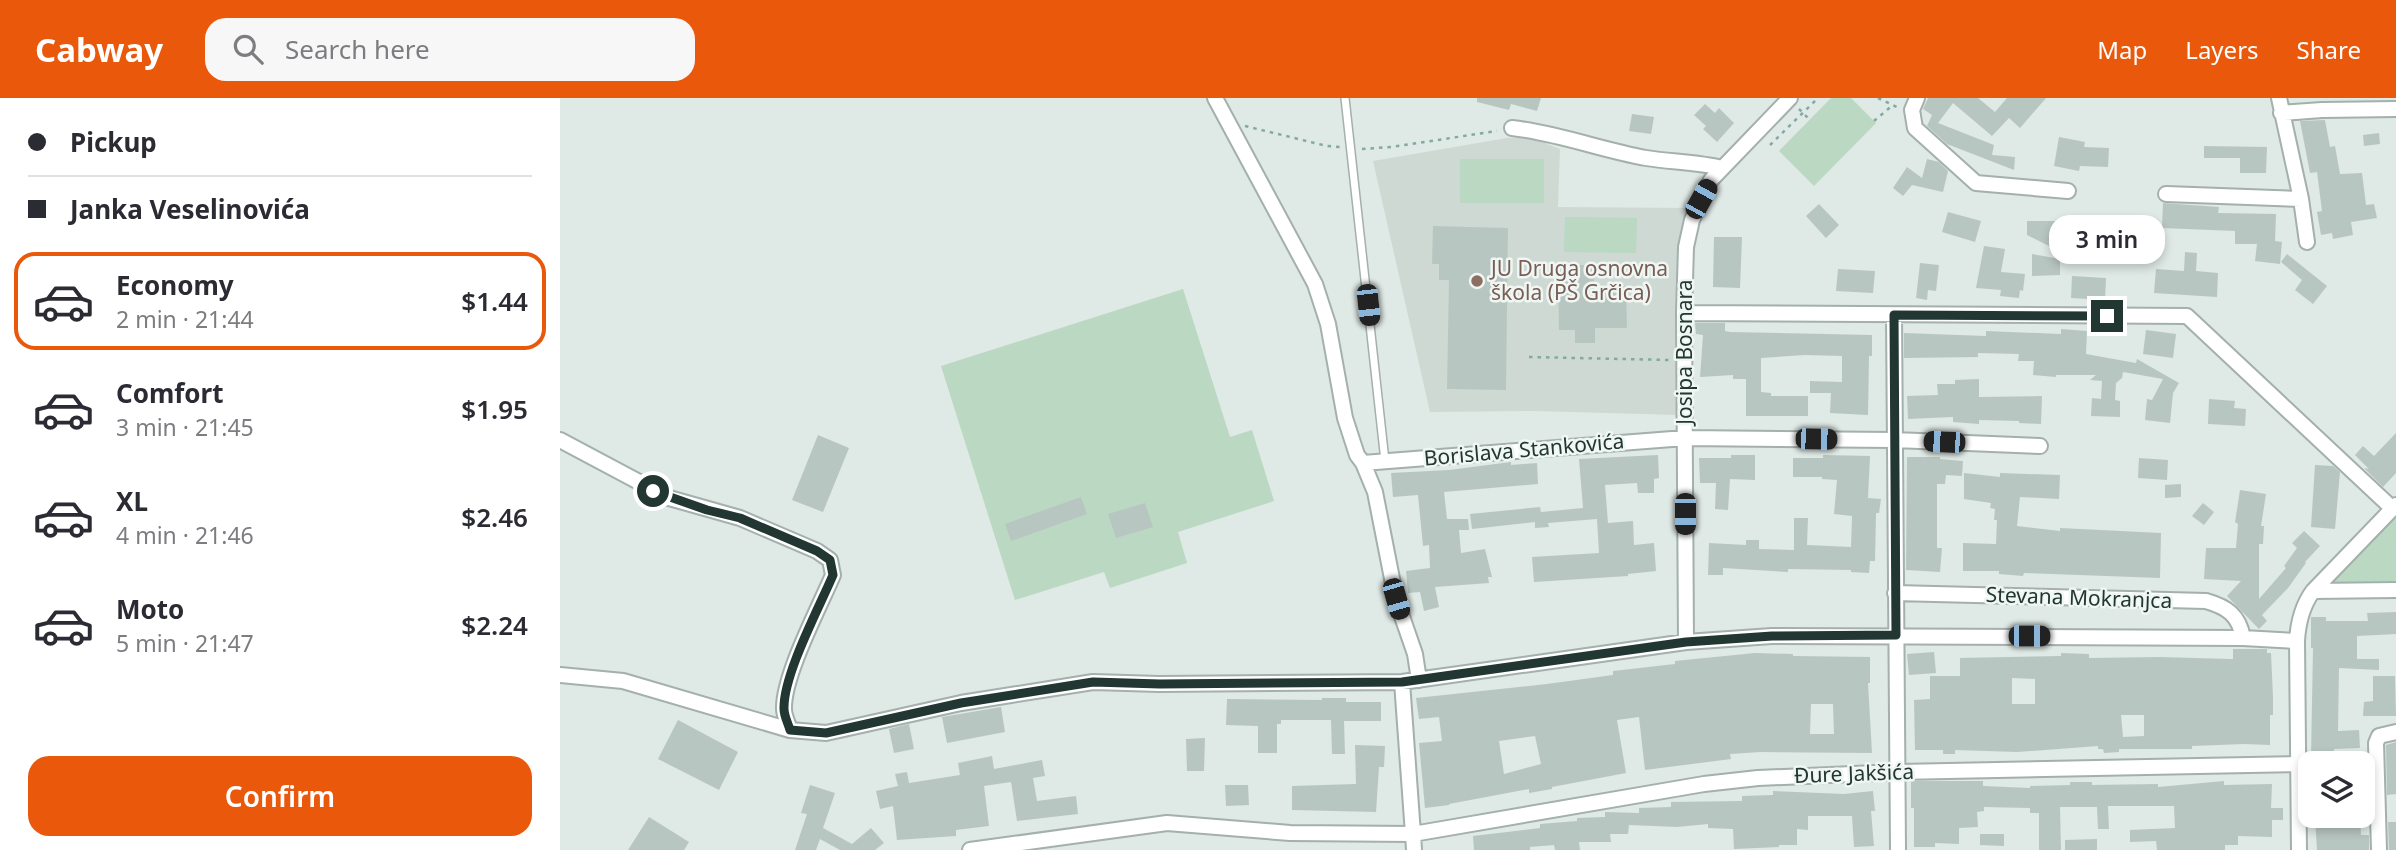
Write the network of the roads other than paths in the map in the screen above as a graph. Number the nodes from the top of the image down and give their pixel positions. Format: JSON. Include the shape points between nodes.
{"nodes":[{"id":1,"x":1215,"y":98,"type":"edge"},
{"id":2,"x":1345,"y":98,"type":"edge"},
{"id":3,"x":1790,"y":98,"type":"edge"},
{"id":4,"x":1917,"y":98,"type":"edge"},
{"id":5,"x":2279,"y":98,"type":"edge"},
{"id":6,"x":2396,"y":109,"type":"edge"},
{"id":7,"x":2281,"y":113,"type":"junction"},
{"id":8,"x":1512,"y":128,"type":"road end"},
{"id":9,"x":1722,"y":168,"type":"junction"},
{"id":10,"x":2068,"y":191,"type":"dead end"},
{"id":11,"x":2166,"y":194,"type":"dead end"},
{"id":12,"x":2301,"y":199,"type":"junction"},
{"id":13,"x":2306,"y":242,"type":"dead end"},
{"id":14,"x":1684,"y":313,"type":"junction"},
{"id":15,"x":1894,"y":315,"type":"junction"},
{"id":16,"x":1685,"y":438,"type":"junction"},
{"id":17,"x":560,"y":440,"type":"edge"},
{"id":18,"x":1895,"y":440,"type":"junction"},
{"id":19,"x":2040,"y":446,"type":"dead end"},
{"id":20,"x":1385,"y":461,"type":"junction"},
{"id":21,"x":1363,"y":463,"type":"junction"},
{"id":22,"x":2394,"y":507,"type":"edge"},
{"id":23,"x":2396,"y":590,"type":"edge"},
{"id":24,"x":2313,"y":591,"type":"junction"},
{"id":25,"x":1895,"y":593,"type":"junction"},
{"id":26,"x":1896,"y":635,"type":"junction"},
{"id":27,"x":2243,"y":638,"type":"junction"},
{"id":28,"x":2297,"y":641,"type":"junction"},
{"id":29,"x":1686,"y":642,"type":"junction"},
{"id":30,"x":560,"y":675,"type":"edge"},
{"id":31,"x":1419,"y":680,"type":"junction"},
{"id":32,"x":1402,"y":682,"type":"junction"},
{"id":33,"x":790,"y":730,"type":"junction"},
{"id":34,"x":2396,"y":732,"type":"edge"},
{"id":35,"x":2300,"y":751,"type":"edge"},
{"id":36,"x":2298,"y":764,"type":"edge"},
{"id":37,"x":1899,"y":772,"type":"junction"},
{"id":38,"x":2299,"y":828,"type":"edge"},
{"id":39,"x":1413,"y":834,"type":"junction"},
{"id":40,"x":970,"y":850,"type":"edge"},
{"id":41,"x":1414,"y":850,"type":"edge"},
{"id":42,"x":1898,"y":850,"type":"edge"},
{"id":43,"x":2299,"y":850,"type":"edge"},
{"id":44,"x":2379,"y":850,"type":"edge"}],
"edges":[{"from":1,"to":21,"type":"street","via":[[1315,284],[1328,324],[1345,418]]},
{"from":2,"to":20,"type":"lane"},
{"from":3,"to":9,"type":"street","name":"Josipa Bosnara"},
{"from":4,"to":10,"type":"street","via":[[1913,124],[1927,142],[1976,183]]},
{"from":5,"to":7,"type":"street"},
{"from":6,"to":7,"type":"street"},
{"from":7,"to":12,"type":"street"},
{"from":8,"to":9,"type":"street","via":[[1646,158]]},
{"from":9,"to":14,"type":"street","name":"Josipa Bosnara","via":[[1711,180],[1692,220],[1686,247]]},
{"from":11,"to":12,"type":"street"},
{"from":12,"to":13,"type":"street"},
{"from":14,"to":15,"type":"street"},
{"from":14,"to":16,"type":"street","name":"Josipa Bosnara"},
{"from":15,"to":18,"type":"street"},
{"from":15,"to":22,"type":"street","via":[[2187,316]]},
{"from":16,"to":18,"type":"street","name":"Borislava Stankovića"},
{"from":16,"to":20,"type":"street","name":"Borislava Stankovića"},
{"from":16,"to":29,"type":"street","name":"Josipa Bosnara"},
{"from":17,"to":33,"type":"street","via":[[669,498],[740,518],[830,560],[833,575],[785,693],[784,712]]},
{"from":18,"to":19,"type":"street","name":"Borislava Stankovića"},
{"from":18,"to":25,"type":"street"},
{"from":20,"to":21,"type":"street","name":"Borislava Stankovića"},
{"from":21,"to":31,"type":"street","via":[[1375,492],[1396,599]]},
{"from":22,"to":24,"type":"street"},
{"from":23,"to":24,"type":"street"},
{"from":24,"to":28,"type":"street","via":[[2301,615]]},
{"from":25,"to":26,"type":"street"},
{"from":25,"to":27,"type":"street","name":"Stevana Mokranjca","via":[[2206,601],[2232,612]]},
{"from":26,"to":27,"type":"street","name":"Stevana Mokranjca"},
{"from":26,"to":29,"type":"street","name":"Stevana Mokranjca"},
{"from":26,"to":37,"type":"street"},
{"from":27,"to":28,"type":"street","name":"Stevana Mokranjca"},
{"from":28,"to":35,"type":"street"},
{"from":29,"to":31,"type":"street","name":"Stevana Mokranjca"},
{"from":30,"to":33,"type":"street","name":"Stevana Mokranjca","via":[[623,681]]},
{"from":31,"to":32,"type":"street","name":"Stevana Mokranjca"},
{"from":32,"to":33,"type":"street","name":"Stevana Mokranjca","via":[[1093,682],[961,703],[826,733]]},
{"from":32,"to":39,"type":"street"},
{"from":34,"to":44,"type":"street","via":[[2379,736],[2376,743]]},
{"from":36,"to":37,"type":"street","name":"Đure Jakšića"},
{"from":37,"to":39,"type":"street","name":"Đure Jakšića","via":[[1704,784]]},
{"from":37,"to":42,"type":"street"},
{"from":38,"to":43,"type":"street"},
{"from":39,"to":40,"type":"street","name":"Đure Jakšića","via":[[1290,833],[1167,823]]},
{"from":39,"to":41,"type":"street"}]}
